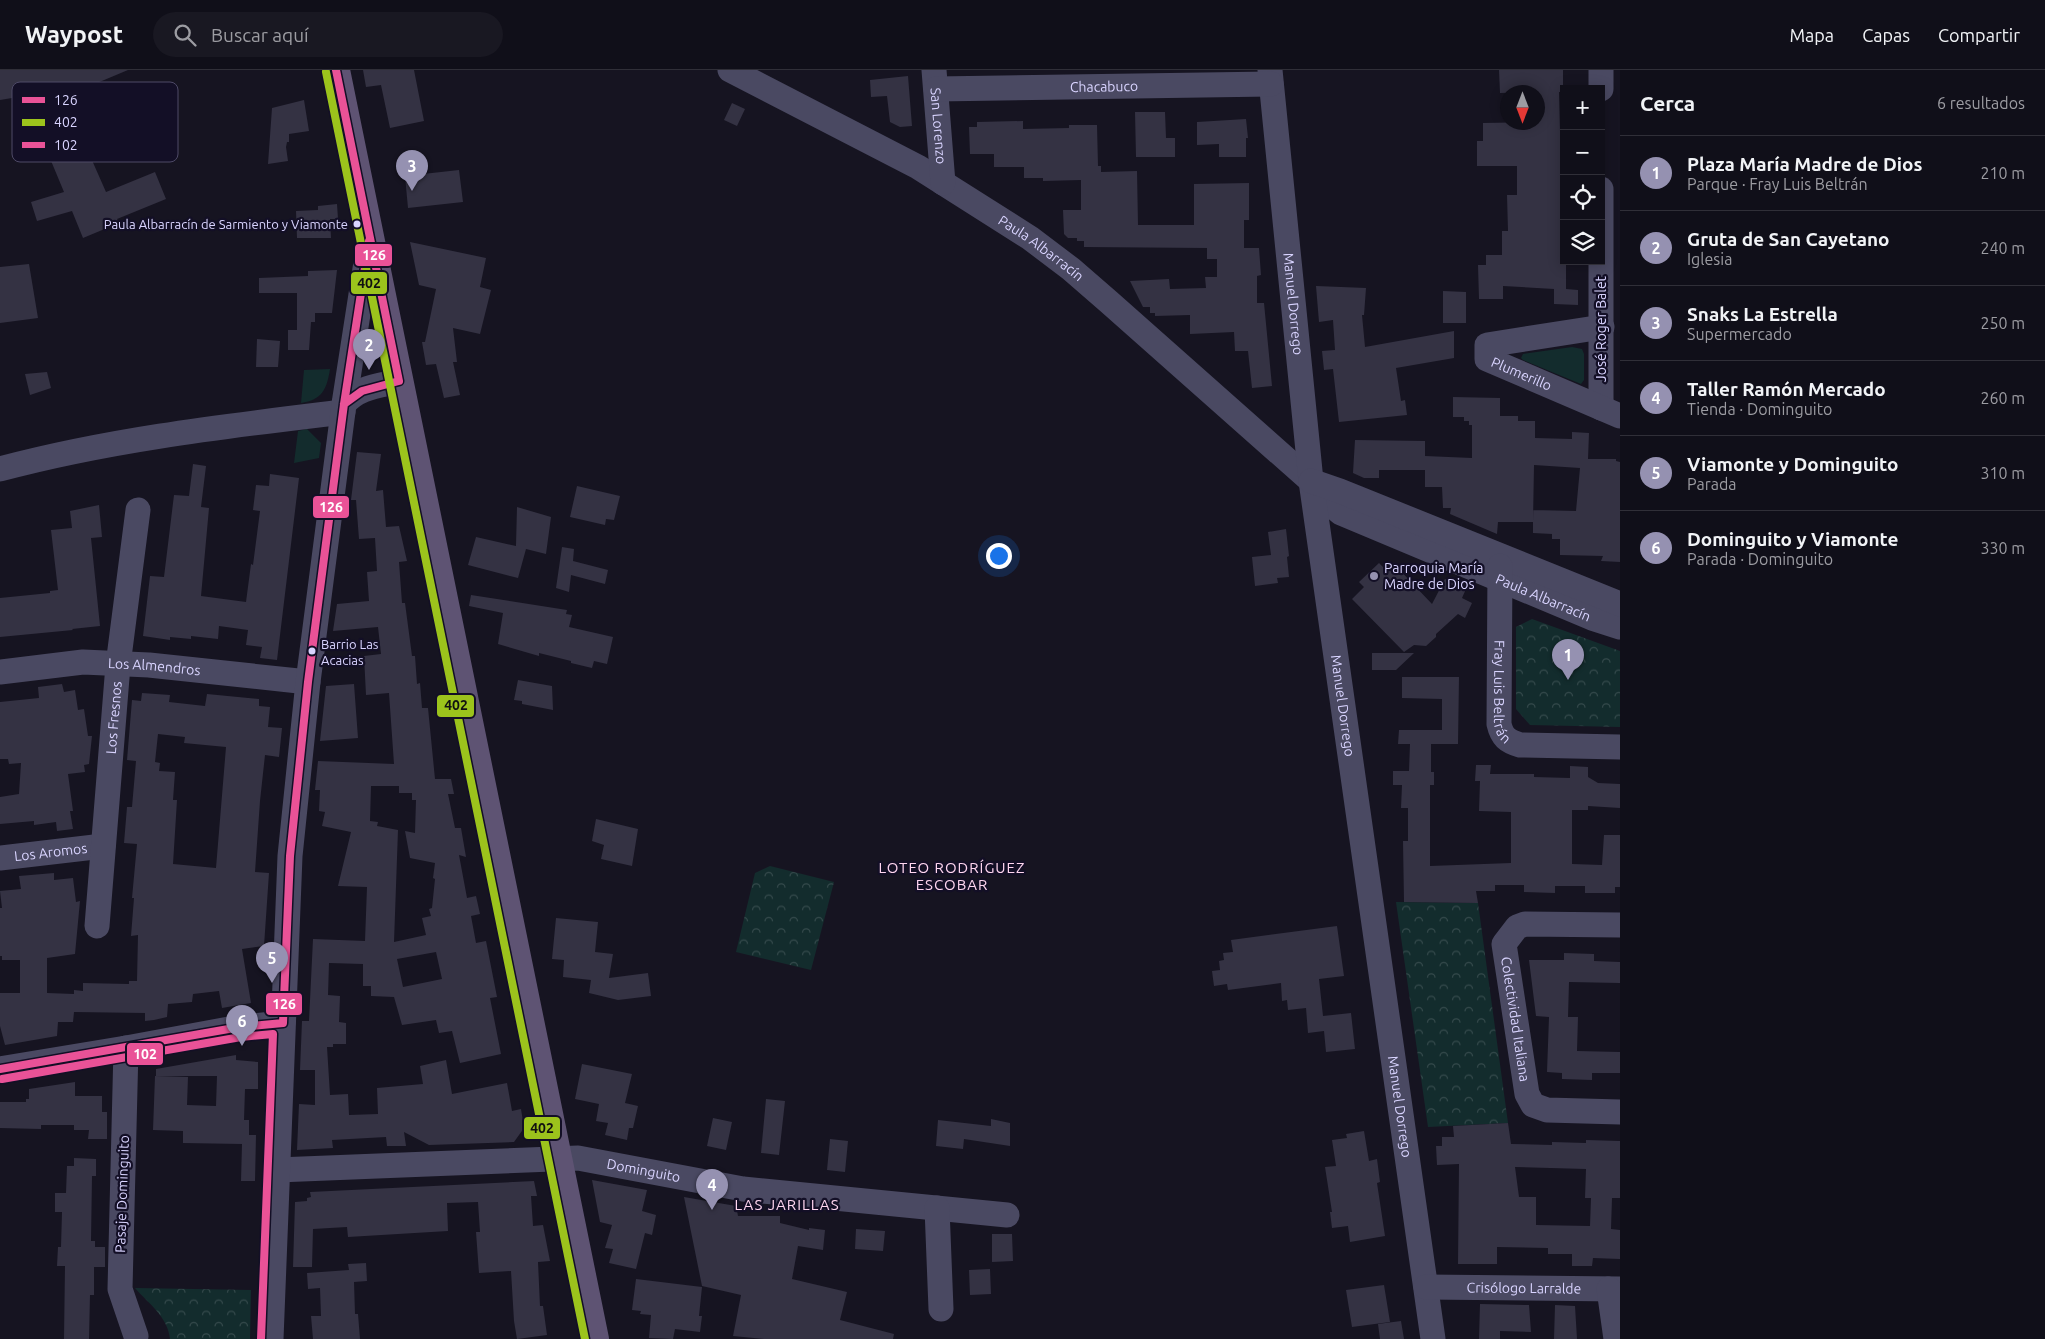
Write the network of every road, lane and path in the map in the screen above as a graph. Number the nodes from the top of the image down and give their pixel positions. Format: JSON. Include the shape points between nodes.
{"nodes":[{"id":1,"x":336,"y":70,"type":"edge"},
{"id":2,"x":730,"y":70,"type":"edge"},
{"id":3,"x":1601,"y":70,"type":"edge"},
{"id":4,"x":1271,"y":77,"type":"edge"},
{"id":5,"x":935,"y":79,"type":"edge"},
{"id":6,"x":1601,"y":85,"type":"edge"},
{"id":7,"x":943,"y":183,"type":"junction"},
{"id":8,"x":1601,"y":220,"type":"edge"},
{"id":9,"x":369,"y":241,"type":"junction"},
{"id":10,"x":1602,"y":327,"type":"junction"},
{"id":11,"x":399,"y":381,"type":"junction"},
{"id":12,"x":343,"y":408,"type":"junction"},
{"id":13,"x":1611,"y":412,"type":"edge"},
{"id":14,"x":0,"y":469,"type":"edge"},
{"id":15,"x":1311,"y":481,"type":"junction"},
{"id":16,"x":138,"y":510,"type":"dead end"},
{"id":17,"x":1500,"y":568,"type":"junction"},
{"id":18,"x":1620,"y":604,"type":"edge"},
{"id":19,"x":1620,"y":627,"type":"edge"},
{"id":20,"x":118,"y":665,"type":"junction"},
{"id":21,"x":0,"y":672,"type":"edge"},
{"id":22,"x":308,"y":682,"type":"junction"},
{"id":23,"x":1620,"y":747,"type":"edge"},
{"id":24,"x":103,"y":846,"type":"junction"},
{"id":25,"x":0,"y":858,"type":"edge"},
{"id":26,"x":1620,"y":925,"type":"edge"},
{"id":27,"x":97,"y":926,"type":"dead end"},
{"id":28,"x":283,"y":1023,"type":"junction"},
{"id":29,"x":126,"y":1048,"type":"junction"},
{"id":30,"x":0,"y":1069,"type":"edge"},
{"id":31,"x":1620,"y":1112,"type":"edge"},
{"id":32,"x":558,"y":1158,"type":"junction"},
{"id":33,"x":277,"y":1170,"type":"junction"},
{"id":34,"x":937,"y":1208,"type":"junction"},
{"id":35,"x":1007,"y":1214,"type":"dead end"},
{"id":36,"x":1426,"y":1287,"type":"junction"},
{"id":37,"x":1614,"y":1289,"type":"edge"},
{"id":38,"x":941,"y":1309,"type":"dead end"},
{"id":39,"x":136,"y":1336,"type":"dead end"},
{"id":40,"x":271,"y":1339,"type":"edge"},
{"id":41,"x":595,"y":1339,"type":"edge"},
{"id":42,"x":1433,"y":1339,"type":"edge"},
{"id":43,"x":1616,"y":1339,"type":"edge"}],
"edges":[{"from":1,"to":9,"type":"main road"},
{"from":2,"to":7,"type":"street","name":"Paula Albarracín","via":[[889,151]]},
{"from":3,"to":6,"type":"street"},
{"from":4,"to":5,"type":"street","name":"Chacabuco"},
{"from":4,"to":15,"type":"street","name":"Manuel Dorrego"},
{"from":5,"to":7,"type":"street","name":"San Lorenzo"},
{"from":7,"to":15,"type":"street","name":"Paula Albarracín","via":[[1064,263]]},
{"from":8,"to":10,"type":"street","name":"José Roger Balet"},
{"from":9,"to":11,"type":"main road"},
{"from":9,"to":12,"type":"street"},
{"from":10,"to":13,"type":"street","name":"José Roger Balet"},
{"from":10,"to":13,"type":"street","name":"Plumerillo","via":[[1487,345],[1487,359]]},
{"from":11,"to":12,"type":"street","via":[[360,390]]},
{"from":11,"to":32,"type":"main road"},
{"from":12,"to":14,"type":"street","via":[[58,454]]},
{"from":12,"to":22,"type":"street"},
{"from":15,"to":17,"type":"street","name":"Paula Albarracín","via":[[1340,491]]},
{"from":15,"to":36,"type":"street","name":"Manuel Dorrego"},
{"from":16,"to":20,"type":"street","name":"Los Fresnos"},
{"from":17,"to":18,"type":"street","name":"Paula Albarracín"},
{"from":17,"to":19,"type":"street","name":"Paula Albarracín","via":[[1592,618]]},
{"from":17,"to":23,"type":"street","name":"Fray Luis Beltrán","via":[[1498,724],[1501,735],[1520,745]]},
{"from":20,"to":21,"type":"street","name":"Los Almendros","via":[[83,662]]},
{"from":20,"to":22,"type":"street","name":"Los Almendros","via":[[149,665]]},
{"from":20,"to":24,"type":"street","name":"Los Fresnos"},
{"from":22,"to":28,"type":"street","via":[[290,856]]},
{"from":24,"to":25,"type":"street","name":"Los Aromos"},
{"from":24,"to":27,"type":"street","name":"Los Fresnos"},
{"from":26,"to":31,"type":"street","name":"Colectividad Italiana","via":[[1525,924],[1517,927],[1504,944],[1527,1094],[1533,1105],[1539,1109]]},
{"from":28,"to":29,"type":"street","via":[[240,1027]]},
{"from":28,"to":33,"type":"street"},
{"from":29,"to":30,"type":"street"},
{"from":29,"to":39,"type":"street","name":"Pasaje Dominguito","via":[[120,1289]]},
{"from":32,"to":33,"type":"street","name":"Dominguito"},
{"from":32,"to":34,"type":"street","name":"Dominguito","via":[[578,1158],[743,1189]]},
{"from":32,"to":41,"type":"main road"},
{"from":33,"to":40,"type":"street"},
{"from":34,"to":35,"type":"street","name":"Dominguito"},
{"from":34,"to":38,"type":"street"},
{"from":36,"to":37,"type":"street","name":"Crisólogo Larralde"},
{"from":36,"to":42,"type":"street","name":"Manuel Dorrego"},
{"from":37,"to":43,"type":"street"}]}
